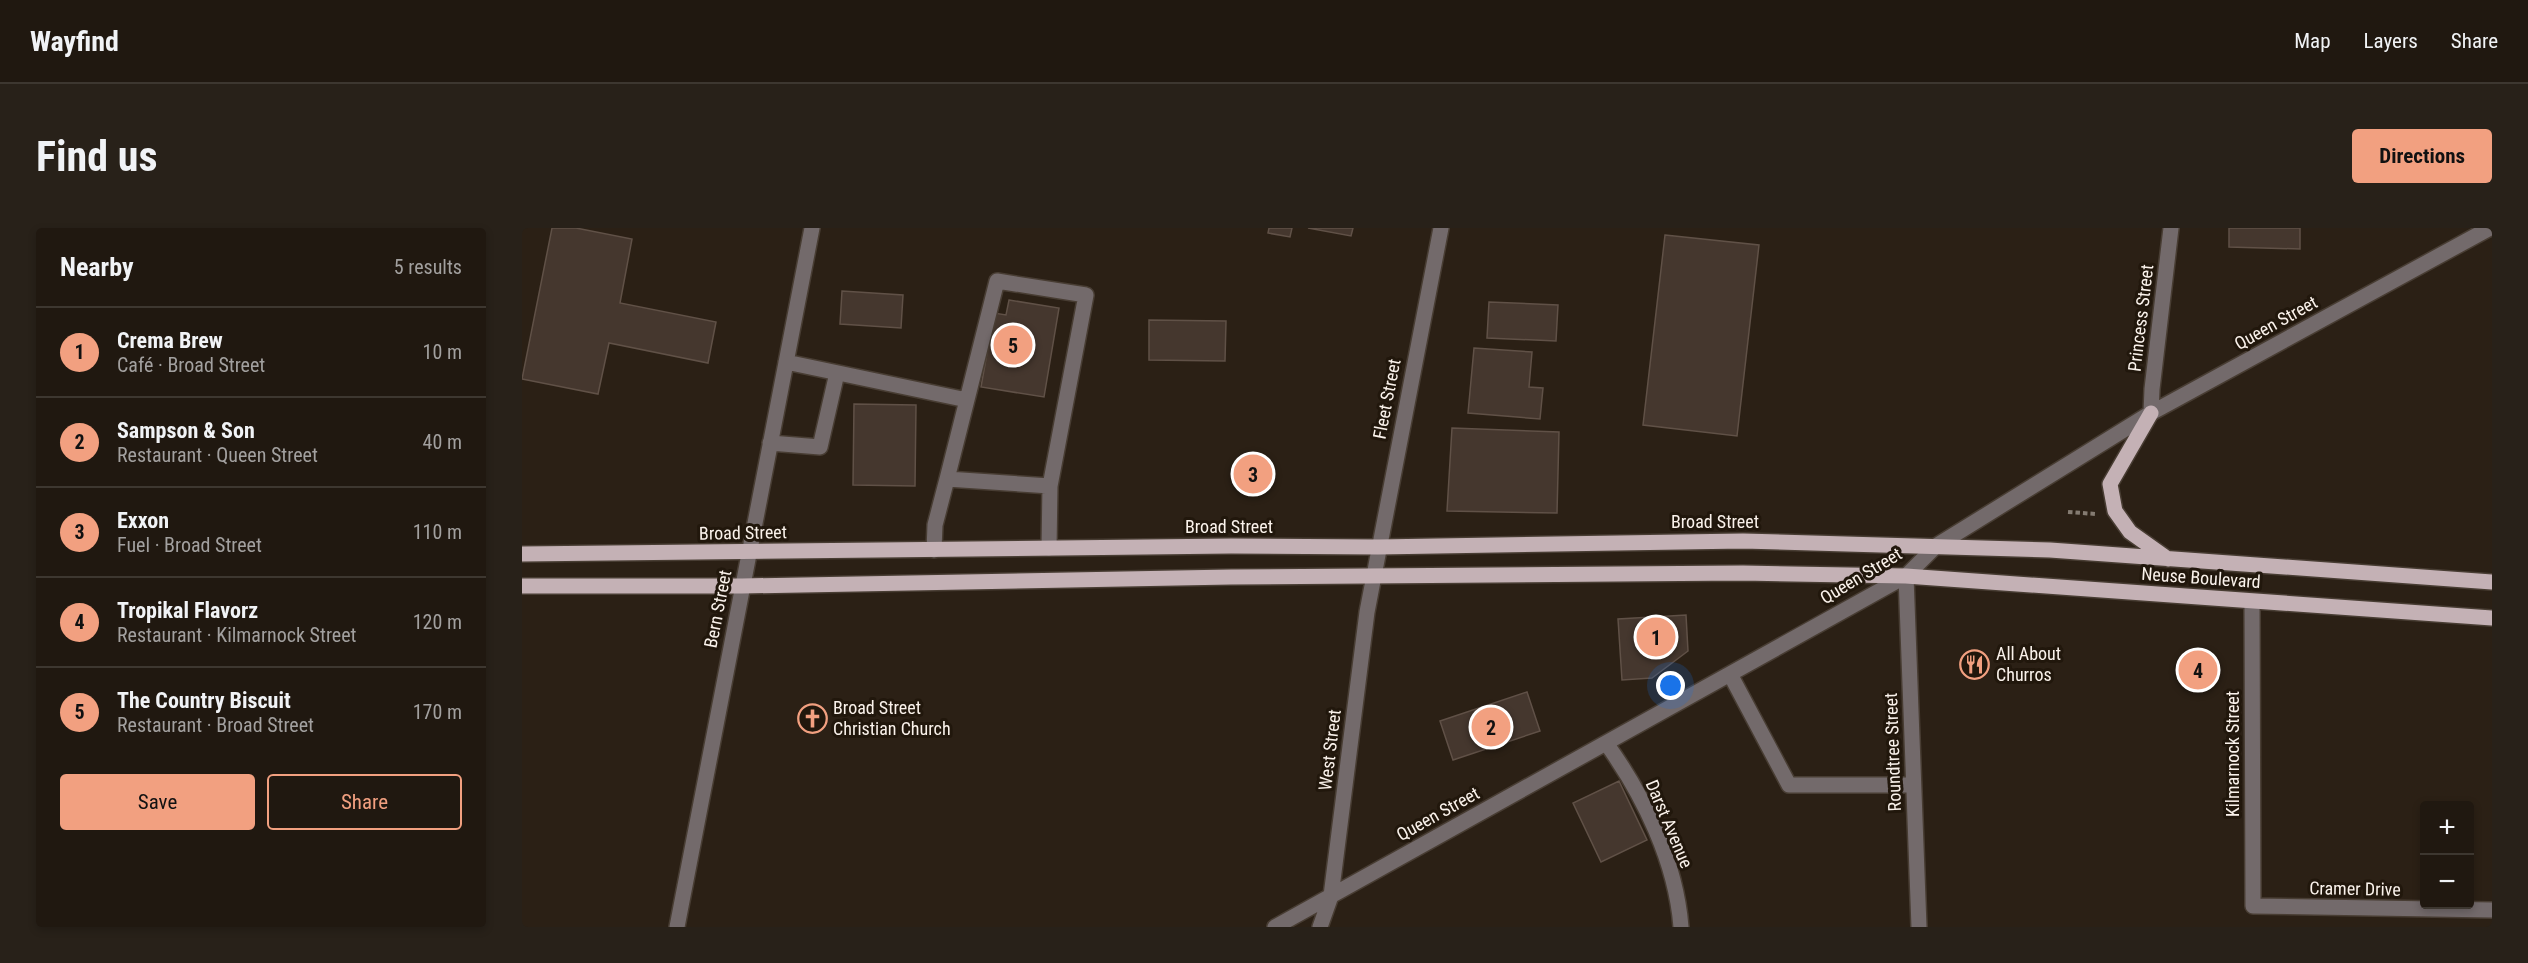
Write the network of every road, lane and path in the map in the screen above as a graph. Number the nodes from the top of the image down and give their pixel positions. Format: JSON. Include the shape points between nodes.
{"nodes":[{"id":1,"x":812,"y":228,"type":"edge"},
{"id":2,"x":1441,"y":228,"type":"edge"},
{"id":3,"x":2171,"y":228,"type":"edge"},
{"id":4,"x":2490,"y":228,"type":"edge"},
{"id":5,"x":786,"y":362,"type":"junction"},
{"id":6,"x":837,"y":373,"type":"junction"},
{"id":7,"x":967,"y":400,"type":"junction"},
{"id":8,"x":2151,"y":413,"type":"junction"},
{"id":9,"x":770,"y":443,"type":"junction"},
{"id":10,"x":947,"y":479,"type":"junction"},
{"id":11,"x":1050,"y":486,"type":"junction"},
{"id":12,"x":2068,"y":512,"type":"dead end"},
{"id":13,"x":2102,"y":515,"type":"dead end"},
{"id":14,"x":1936,"y":546,"type":"junction"},
{"id":15,"x":1378,"y":547,"type":"junction"},
{"id":16,"x":1049,"y":548,"type":"junction"},
{"id":17,"x":934,"y":550,"type":"junction"},
{"id":18,"x":749,"y":553,"type":"junction"},
{"id":19,"x":522,"y":554,"type":"edge"},
{"id":20,"x":2168,"y":559,"type":"junction"},
{"id":21,"x":1906,"y":576,"type":"junction"},
{"id":22,"x":1373,"y":577,"type":"junction"},
{"id":23,"x":2492,"y":582,"type":"edge"},
{"id":24,"x":522,"y":586,"type":"edge"},
{"id":25,"x":742,"y":586,"type":"junction"},
{"id":26,"x":2252,"y":602,"type":"junction"},
{"id":27,"x":2492,"y":618,"type":"edge"},
{"id":28,"x":1730,"y":674,"type":"junction"},
{"id":29,"x":1606,"y":743,"type":"junction"},
{"id":30,"x":1914,"y":785,"type":"junction"},
{"id":31,"x":1331,"y":896,"type":"junction"},
{"id":32,"x":2253,"y":906,"type":"joint"},
{"id":33,"x":2492,"y":910,"type":"edge"},
{"id":34,"x":677,"y":927,"type":"edge"},
{"id":35,"x":1275,"y":927,"type":"edge"},
{"id":36,"x":1320,"y":927,"type":"edge"},
{"id":37,"x":1681,"y":927,"type":"edge"},
{"id":38,"x":1919,"y":927,"type":"edge"}],
"edges":[{"from":1,"to":5,"type":"street","name":"Bern Street"},
{"from":2,"to":15,"type":"street","name":"Fleet Street"},
{"from":3,"to":8,"type":"street","name":"Princess Street"},
{"from":4,"to":8,"type":"street","name":"Queen Street"},
{"from":5,"to":6,"type":"street"},
{"from":5,"to":9,"type":"street","name":"Bern Street"},
{"from":6,"to":7,"type":"street"},
{"from":6,"to":9,"type":"street","via":[[820,447]]},
{"from":7,"to":10,"type":"street"},
{"from":7,"to":11,"type":"street","via":[[997,281],[1086,295]]},
{"from":8,"to":14,"type":"street","name":"Queen Street"},
{"from":8,"to":20,"type":"main road","via":[[2110,484],[2115,512],[2130,532]]},
{"from":9,"to":18,"type":"street","name":"Bern Street"},
{"from":10,"to":11,"type":"street"},
{"from":10,"to":17,"type":"street","via":[[935,525]]},
{"from":11,"to":16,"type":"street"},
{"from":12,"to":13,"type":"path"},
{"from":14,"to":15,"type":"main road","name":"Broad Street","via":[[1731,541]]},
{"from":14,"to":20,"type":"main road","name":"Neuse Boulevard"},
{"from":14,"to":21,"type":"street","name":"Queen Street"},
{"from":15,"to":16,"type":"main road","name":"Broad Street"},
{"from":15,"to":22,"type":"street","name":"Fleet Street"},
{"from":16,"to":17,"type":"main road","name":"Broad Street"},
{"from":17,"to":18,"type":"main road","name":"Broad Street"},
{"from":18,"to":19,"type":"main road","name":"Broad Street"},
{"from":18,"to":25,"type":"street","name":"Bern Street"},
{"from":20,"to":23,"type":"main road","name":"Neuse Boulevard"},
{"from":21,"to":22,"type":"main road","via":[[1743,573]]},
{"from":21,"to":26,"type":"main road","name":"Neuse Boulevard"},
{"from":21,"to":28,"type":"street","name":"Queen Street"},
{"from":21,"to":30,"type":"street","name":"Roundtree Street"},
{"from":22,"to":25,"type":"main road"},
{"from":22,"to":31,"type":"street","name":"West Street"},
{"from":24,"to":25,"type":"main road"},
{"from":25,"to":34,"type":"street","name":"Bern Street"},
{"from":26,"to":27,"type":"main road","name":"Neuse Boulevard"},
{"from":26,"to":32,"type":"street","name":"Kilmarnock Street"},
{"from":28,"to":29,"type":"street","name":"Queen Street"},
{"from":28,"to":30,"type":"street","via":[[1789,785]]},
{"from":29,"to":31,"type":"street","name":"Queen Street"},
{"from":29,"to":37,"type":"street","name":"Darst Avenue","via":[[1620,762],[1670,865]]},
{"from":30,"to":38,"type":"street","name":"Roundtree Street"},
{"from":31,"to":35,"type":"street","name":"Queen Street"},
{"from":31,"to":36,"type":"street","name":"West Street"},
{"from":32,"to":33,"type":"street","name":"Cramer Drive"}]}
